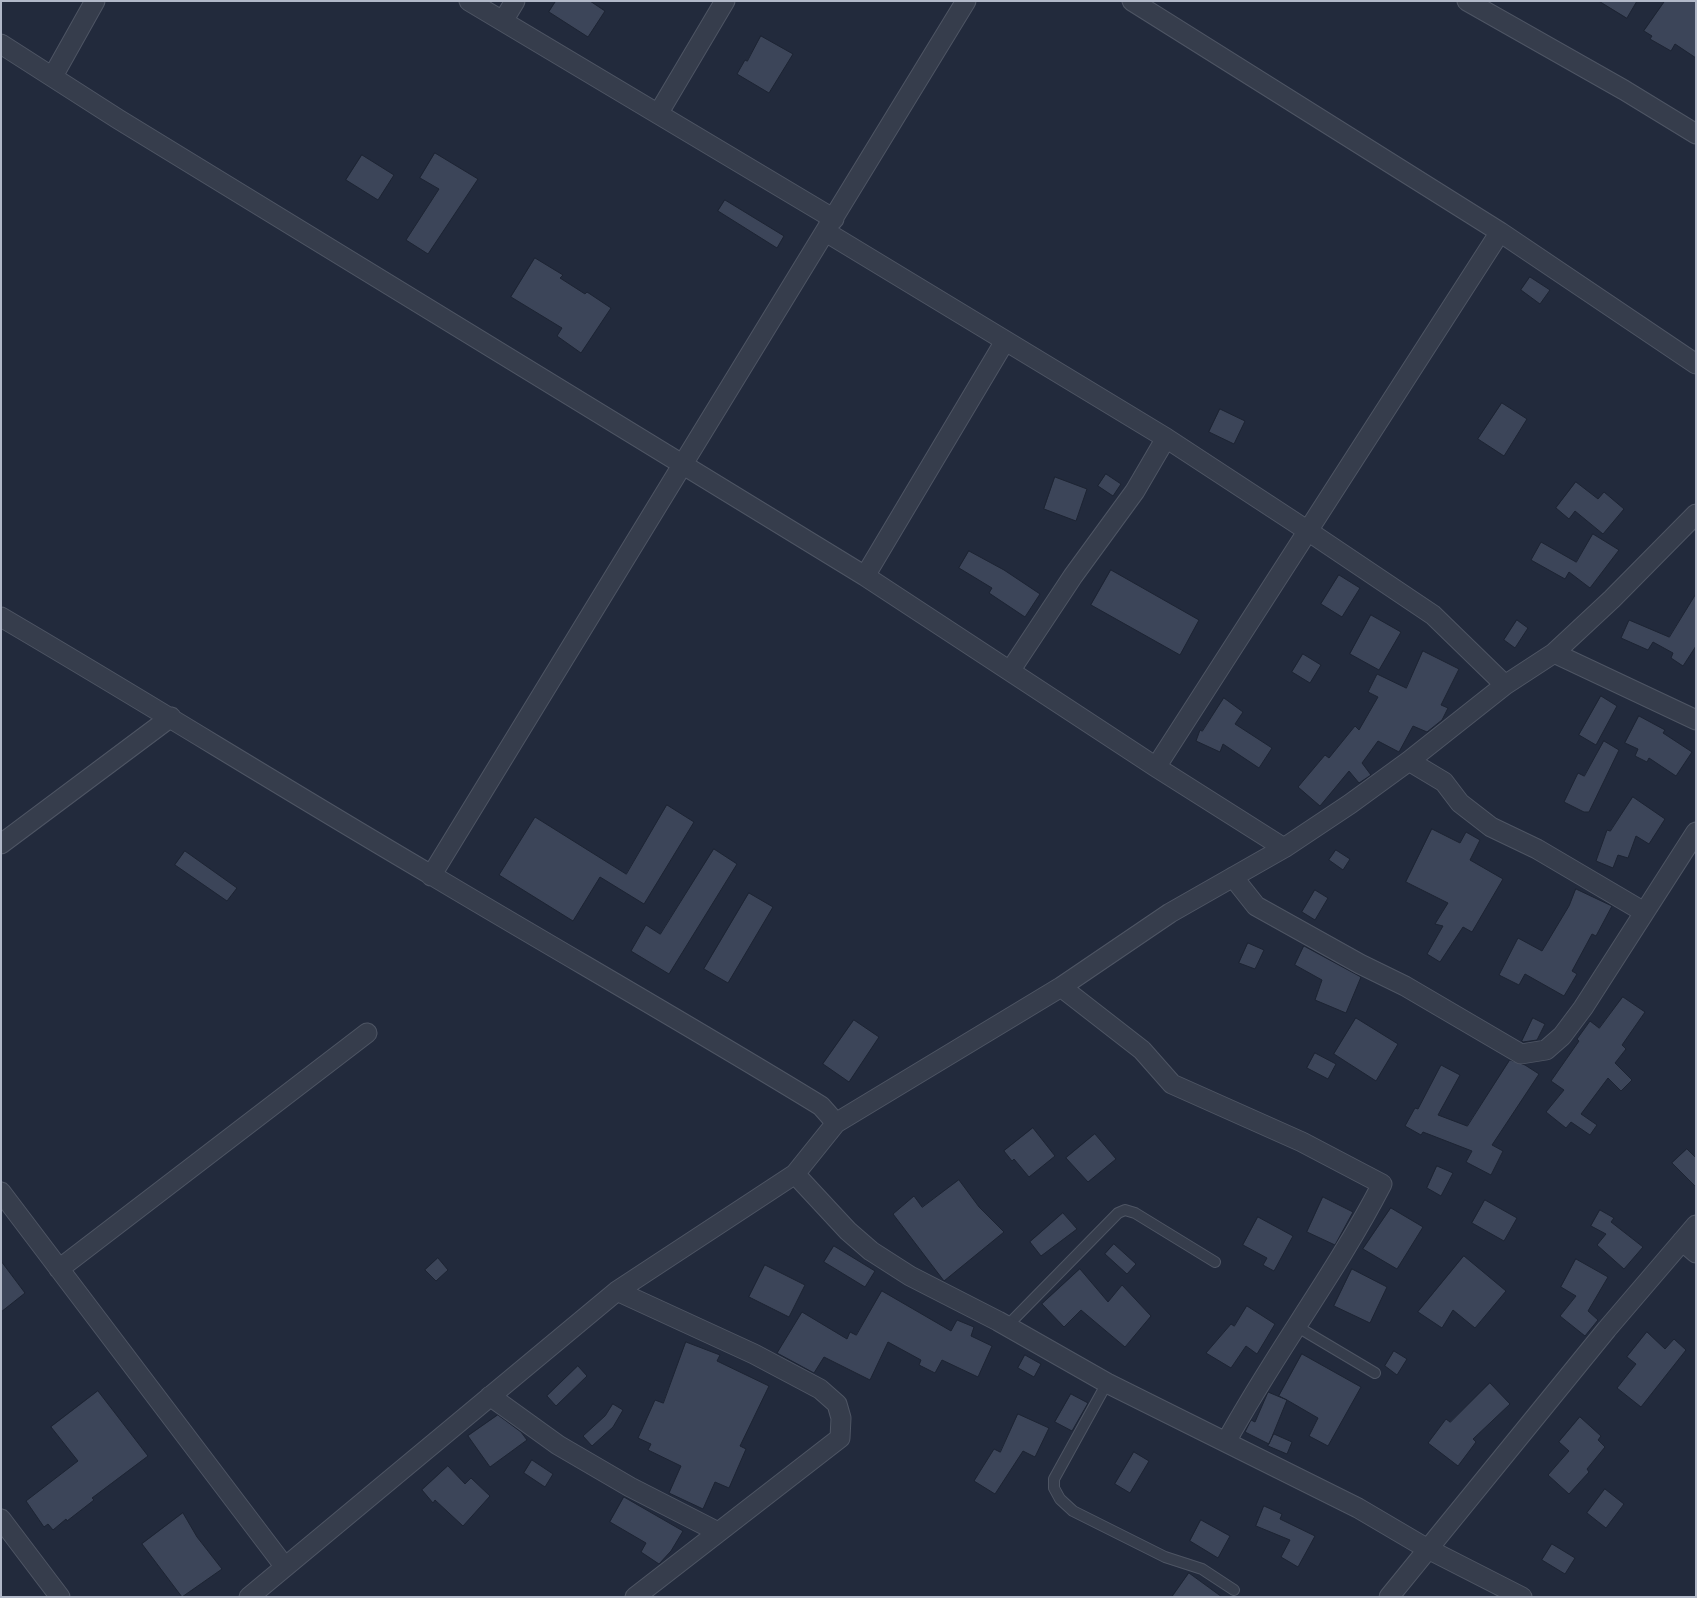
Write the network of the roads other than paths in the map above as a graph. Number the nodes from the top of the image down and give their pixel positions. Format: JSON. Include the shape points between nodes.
{"nodes":[{"id":1,"x":95,"y":1,"type":"edge"},
{"id":2,"x":469,"y":1,"type":"edge"},
{"id":3,"x":515,"y":1,"type":"edge"},
{"id":4,"x":725,"y":1,"type":"edge"},
{"id":5,"x":966,"y":1,"type":"edge"},
{"id":6,"x":1132,"y":1,"type":"edge"},
{"id":7,"x":1467,"y":1,"type":"edge"},
{"id":8,"x":502,"y":21,"type":"junction"},
{"id":9,"x":1,"y":44,"type":"edge"},
{"id":10,"x":53,"y":76,"type":"junction"},
{"id":11,"x":658,"y":114,"type":"junction"},
{"id":12,"x":1696,"y":134,"type":"edge"},
{"id":13,"x":830,"y":226,"type":"junction"},
{"id":14,"x":1500,"y":232,"type":"junction"},
{"id":15,"x":1005,"y":340,"type":"junction"},
{"id":16,"x":1696,"y":364,"type":"edge"},
{"id":17,"x":1166,"y":438,"type":"junction"},
{"id":18,"x":685,"y":464,"type":"junction"},
{"id":19,"x":1696,"y":514,"type":"edge"},
{"id":20,"x":1308,"y":531,"type":"junction"},
{"id":21,"x":865,"y":576,"type":"junction"},
{"id":22,"x":1,"y":617,"type":"edge"},
{"id":23,"x":1554,"y":653,"type":"junction"},
{"id":24,"x":1010,"y":671,"type":"junction"},
{"id":25,"x":1505,"y":684,"type":"junction"},
{"id":26,"x":171,"y":717,"type":"junction"},
{"id":27,"x":1696,"y":720,"type":"edge"},
{"id":28,"x":1409,"y":761,"type":"junction"},
{"id":29,"x":1156,"y":767,"type":"junction"},
{"id":30,"x":1696,"y":832,"type":"edge"},
{"id":31,"x":1,"y":844,"type":"edge"},
{"id":32,"x":1284,"y":848,"type":"junction"},
{"id":33,"x":431,"y":876,"type":"junction"},
{"id":34,"x":1233,"y":877,"type":"junction"},
{"id":35,"x":1644,"y":912,"type":"junction"},
{"id":36,"x":1061,"y":987,"type":"junction"},
{"id":37,"x":367,"y":1033,"type":"dead end"},
{"id":38,"x":836,"y":1123,"type":"junction"},
{"id":39,"x":795,"y":1174,"type":"junction"},
{"id":40,"x":1,"y":1192,"type":"edge"},
{"id":41,"x":1696,"y":1225,"type":"edge"},
{"id":42,"x":1689,"y":1247,"type":"edge"},
{"id":43,"x":1215,"y":1262,"type":"dead end"},
{"id":44,"x":59,"y":1269,"type":"junction"},
{"id":45,"x":617,"y":1291,"type":"junction"},
{"id":46,"x":1007,"y":1326,"type":"junction"},
{"id":47,"x":1296,"y":1326,"type":"junction"},
{"id":48,"x":1375,"y":1373,"type":"dead end"},
{"id":49,"x":1107,"y":1383,"type":"junction"},
{"id":50,"x":490,"y":1396,"type":"junction"},
{"id":51,"x":1226,"y":1442,"type":"junction"},
{"id":52,"x":1,"y":1519,"type":"edge"},
{"id":53,"x":718,"y":1532,"type":"junction"},
{"id":54,"x":1426,"y":1548,"type":"junction"},
{"id":55,"x":285,"y":1567,"type":"junction"},
{"id":56,"x":1234,"y":1590,"type":"dead end"},
{"id":57,"x":60,"y":1597,"type":"edge"},
{"id":58,"x":250,"y":1597,"type":"edge"},
{"id":59,"x":636,"y":1597,"type":"edge"},
{"id":60,"x":1389,"y":1597,"type":"edge"},
{"id":61,"x":1522,"y":1597,"type":"edge"}],
"edges":[{"from":1,"to":10,"type":"street"},
{"from":2,"to":8,"type":"street"},
{"from":3,"to":8,"type":"street"},
{"from":4,"to":11,"type":"street"},
{"from":5,"to":13,"type":"street"},
{"from":6,"to":14,"type":"street"},
{"from":7,"to":12,"type":"street"},
{"from":8,"to":11,"type":"street"},
{"from":9,"to":10,"type":"street"},
{"from":10,"to":18,"type":"street","via":[[118,119]]},
{"from":11,"to":13,"type":"street"},
{"from":13,"to":15,"type":"street"},
{"from":13,"to":18,"type":"street"},
{"from":14,"to":16,"type":"street"},
{"from":14,"to":20,"type":"street"},
{"from":15,"to":17,"type":"street"},
{"from":15,"to":21,"type":"street"},
{"from":17,"to":20,"type":"street"},
{"from":17,"to":24,"type":"street","via":[[1135,491]]},
{"from":18,"to":21,"type":"street"},
{"from":18,"to":33,"type":"street"},
{"from":19,"to":23,"type":"street"},
{"from":20,"to":25,"type":"street","via":[[1433,615]]},
{"from":20,"to":29,"type":"street"},
{"from":21,"to":24,"type":"street"},
{"from":22,"to":26,"type":"street"},
{"from":23,"to":25,"type":"street"},
{"from":23,"to":27,"type":"street"},
{"from":24,"to":29,"type":"street"},
{"from":25,"to":28,"type":"street"},
{"from":26,"to":31,"type":"street"},
{"from":26,"to":33,"type":"street"},
{"from":28,"to":32,"type":"street"},
{"from":28,"to":35,"type":"street","via":[[1444,782],[1460,803],[1491,827],[1537,849]]},
{"from":29,"to":32,"type":"street"},
{"from":30,"to":35,"type":"street"},
{"from":32,"to":34,"type":"street"},
{"from":33,"to":38,"type":"street","via":[[711,1038],[821,1106]]},
{"from":34,"to":35,"type":"street","via":[[1256,906],[1405,986],[1521,1054],[1546,1050],[1562,1036]]},
{"from":34,"to":36,"type":"street","via":[[1170,913]]},
{"from":36,"to":38,"type":"street"},
{"from":36,"to":47,"type":"street","via":[[1142,1050],[1172,1084],[1302,1142],[1382,1184],[1365,1218]]},
{"from":37,"to":44,"type":"street"},
{"from":38,"to":39,"type":"street"},
{"from":39,"to":45,"type":"street"},
{"from":39,"to":46,"type":"street","via":[[842,1226],[871,1251],[910,1276]]},
{"from":40,"to":44,"type":"street"},
{"from":41,"to":42,"type":"street"},
{"from":42,"to":54,"type":"street","via":[[1607,1328]]},
{"from":43,"to":46,"type":"lane","via":[[1125,1210],[1118,1213]]},
{"from":44,"to":55,"type":"street"},
{"from":45,"to":50,"type":"street"},
{"from":45,"to":53,"type":"street","via":[[754,1354],[820,1389],[837,1404],[841,1418],[840,1438]]},
{"from":46,"to":49,"type":"street"},
{"from":47,"to":48,"type":"lane"},
{"from":47,"to":51,"type":"street"},
{"from":49,"to":51,"type":"street"},
{"from":49,"to":56,"type":"lane","via":[[1054,1479],[1054,1488],[1060,1499],[1073,1511],[1165,1557],[1202,1569]]},
{"from":50,"to":53,"type":"street","via":[[558,1445],[630,1487]]},
{"from":50,"to":55,"type":"street"},
{"from":51,"to":54,"type":"street","via":[[1358,1508]]},
{"from":52,"to":57,"type":"street"},
{"from":53,"to":59,"type":"street"},
{"from":54,"to":60,"type":"street"},
{"from":54,"to":61,"type":"street"},
{"from":55,"to":58,"type":"street"}]}
